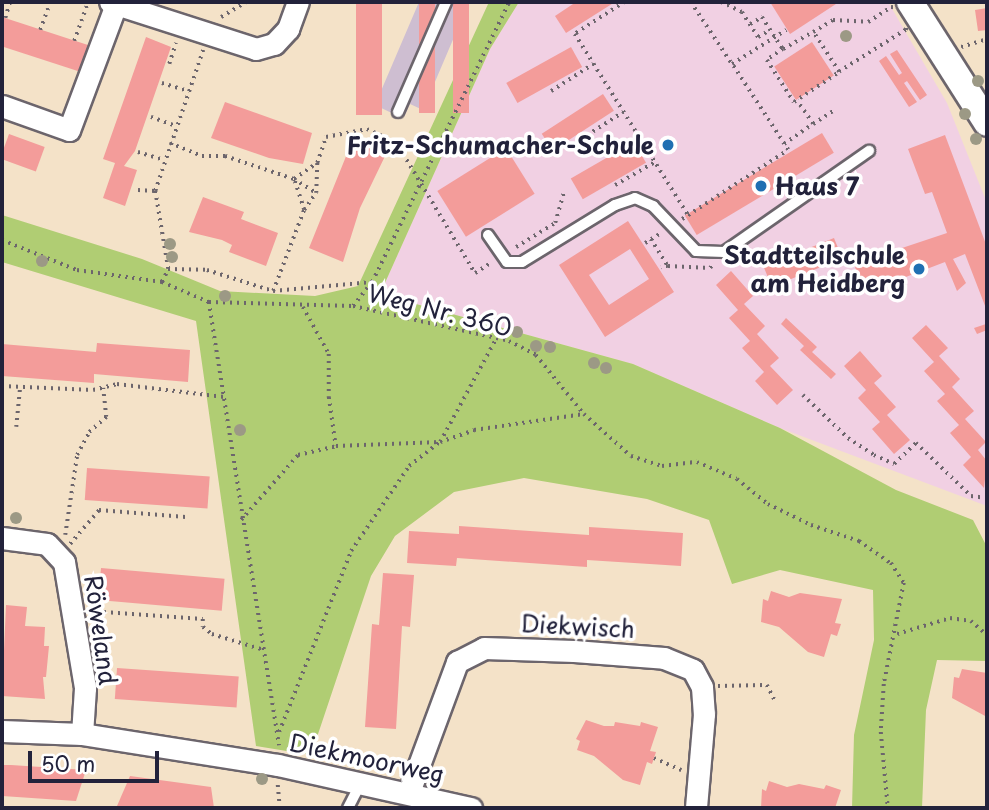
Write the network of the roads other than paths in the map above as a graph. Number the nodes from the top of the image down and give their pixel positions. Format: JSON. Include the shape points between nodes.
{"nodes":[{"id":1,"x":298,"y":2,"type":"edge"},
{"id":2,"x":446,"y":2,"type":"edge"},
{"id":3,"x":113,"y":3,"type":"edge"},
{"id":4,"x":912,"y":5,"type":"edge"},
{"id":5,"x":2,"y":106,"type":"edge"},
{"id":6,"x":398,"y":112,"type":"dead end"},
{"id":7,"x":987,"y":123,"type":"edge"},
{"id":8,"x":869,"y":151,"type":"dead end"},
{"id":9,"x":488,"y":235,"type":"dead end"},
{"id":10,"x":2,"y":538,"type":"edge"},
{"id":11,"x":2,"y":731,"type":"edge"},
{"id":12,"x":82,"y":734,"type":"junction"},
{"id":13,"x":361,"y":782,"type":"junction"},
{"id":14,"x":409,"y":792,"type":"junction"},
{"id":15,"x":348,"y":808,"type":"edge"},
{"id":16,"x":471,"y":808,"type":"edge"},
{"id":17,"x":696,"y":808,"type":"edge"}],
"edges":[{"from":1,"to":3,"type":"street","via":[[288,29],[274,44],[256,50]]},
{"from":2,"to":6,"type":"lane"},
{"from":3,"to":5,"type":"street","via":[[69,130]]},
{"from":4,"to":7,"type":"street"},
{"from":8,"to":9,"type":"lane","via":[[724,252],[696,251],[653,206],[635,198],[615,205],[522,262],[507,262]]},
{"from":10,"to":12,"type":"street","name":"Röweland","via":[[47,544],[60,555],[74,610],[85,688]]},
{"from":11,"to":12,"type":"street","name":"Diekmoorweg"},
{"from":12,"to":13,"type":"street","name":"Diekmoorweg"},
{"from":13,"to":14,"type":"street","name":"Diekmoorweg"},
{"from":13,"to":15,"type":"lane"},
{"from":14,"to":16,"type":"street","name":"Diekmoorweg"},
{"from":14,"to":17,"type":"street","name":"Diekwisch","via":[[457,663],[484,648],[574,651],[664,658],[693,670],[702,687],[704,714]]}]}
